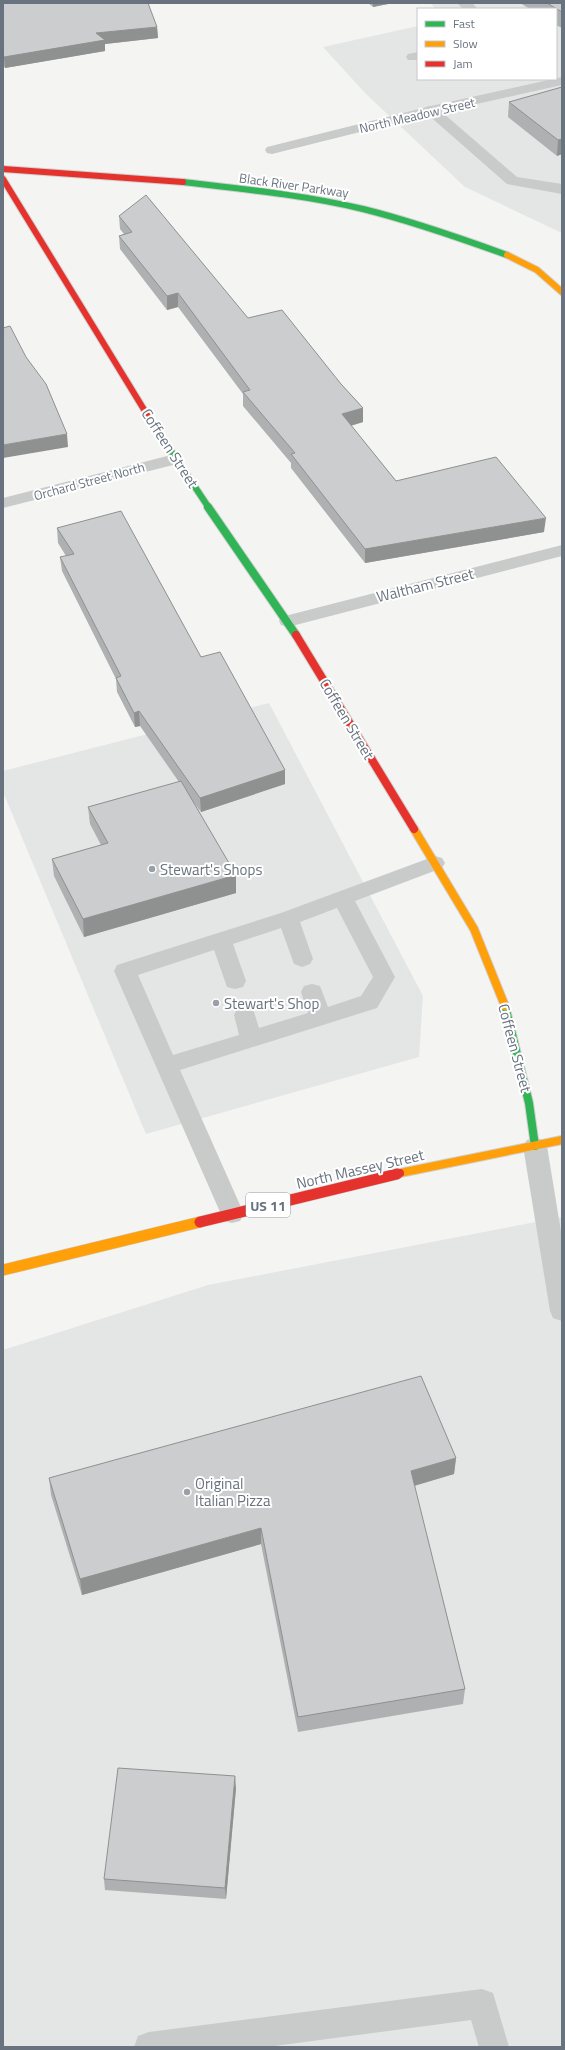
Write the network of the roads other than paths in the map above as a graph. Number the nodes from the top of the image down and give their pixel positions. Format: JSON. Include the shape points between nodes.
{"nodes":[{"id":1,"x":559,"y":80,"type":"edge"},
{"id":2,"x":431,"y":110,"type":"junction"},
{"id":3,"x":272,"y":150,"type":"dead end"},
{"id":4,"x":3,"y":169,"type":"edge"},
{"id":5,"x":3,"y":179,"type":"edge"},
{"id":6,"x":562,"y":189,"type":"edge"},
{"id":7,"x":562,"y":292,"type":"edge"},
{"id":8,"x":175,"y":459,"type":"junction"},
{"id":9,"x":3,"y":504,"type":"edge"},
{"id":10,"x":562,"y":550,"type":"edge"},
{"id":11,"x":288,"y":621,"type":"junction"},
{"id":12,"x":435,"y":864,"type":"junction"},
{"id":13,"x":343,"y":898,"type":"junction"},
{"id":14,"x":288,"y":918,"type":"junction"},
{"id":15,"x":221,"y":941,"type":"junction"},
{"id":16,"x":302,"y":960,"type":"dead end"},
{"id":17,"x":235,"y":981,"type":"dead end"},
{"id":18,"x":312,"y":992,"type":"dead end"},
{"id":19,"x":245,"y":1015,"type":"dead end"},
{"id":20,"x":320,"y":1017,"type":"junction"},
{"id":21,"x":251,"y":1038,"type":"junction"},
{"id":22,"x":166,"y":1066,"type":"junction"},
{"id":23,"x":562,"y":1140,"type":"edge"},
{"id":24,"x":535,"y":1146,"type":"junction"},
{"id":25,"x":232,"y":1214,"type":"junction"},
{"id":26,"x":3,"y":1270,"type":"edge"},
{"id":27,"x":562,"y":1311,"type":"edge"},
{"id":28,"x":149,"y":2047,"type":"edge"},
{"id":29,"x":494,"y":2047,"type":"edge"}],
"edges":[{"from":1,"to":2,"type":"street","name":"North Meadow Street"},
{"from":2,"to":3,"type":"street","name":"North Meadow Street"},
{"from":2,"to":6,"type":"street","via":[[512,181]]},
{"from":4,"to":7,"type":"main road","name":"Black River Parkway","via":[[161,180],[351,206],[447,232],[500,253],[536,269]]},
{"from":5,"to":8,"type":"main road","name":"Coffeen Street"},
{"from":8,"to":9,"type":"street","name":"Orchard Street North"},
{"from":8,"to":11,"type":"main road","name":"Coffeen Street"},
{"from":10,"to":11,"type":"street","name":"Waltham Street"},
{"from":11,"to":12,"type":"main road","name":"Coffeen Street"},
{"from":12,"to":13,"type":"street"},
{"from":12,"to":24,"type":"main road","name":"Coffeen Street","via":[[474,929],[509,1017],[529,1103]]},
{"from":13,"to":14,"type":"street"},
{"from":13,"to":20,"type":"street","via":[[384,977],[369,1002]]},
{"from":14,"to":15,"type":"street"},
{"from":14,"to":16,"type":"street"},
{"from":15,"to":17,"type":"street"},
{"from":15,"to":22,"type":"street","via":[[125,971]]},
{"from":18,"to":20,"type":"street"},
{"from":19,"to":21,"type":"street"},
{"from":20,"to":21,"type":"street"},
{"from":21,"to":22,"type":"street"},
{"from":22,"to":25,"type":"street"},
{"from":23,"to":24,"type":"main road","name":"North Massey Street","number":"US 11"},
{"from":24,"to":25,"type":"main road","name":"North Massey Street","number":"US 11","via":[[388,1176]]},
{"from":24,"to":27,"type":"street","name":"Coffeen Street"},
{"from":25,"to":26,"type":"main road","name":"North Massey Street","number":"US 11"},
{"from":28,"to":29,"type":"street","via":[[482,2004]]}]}
